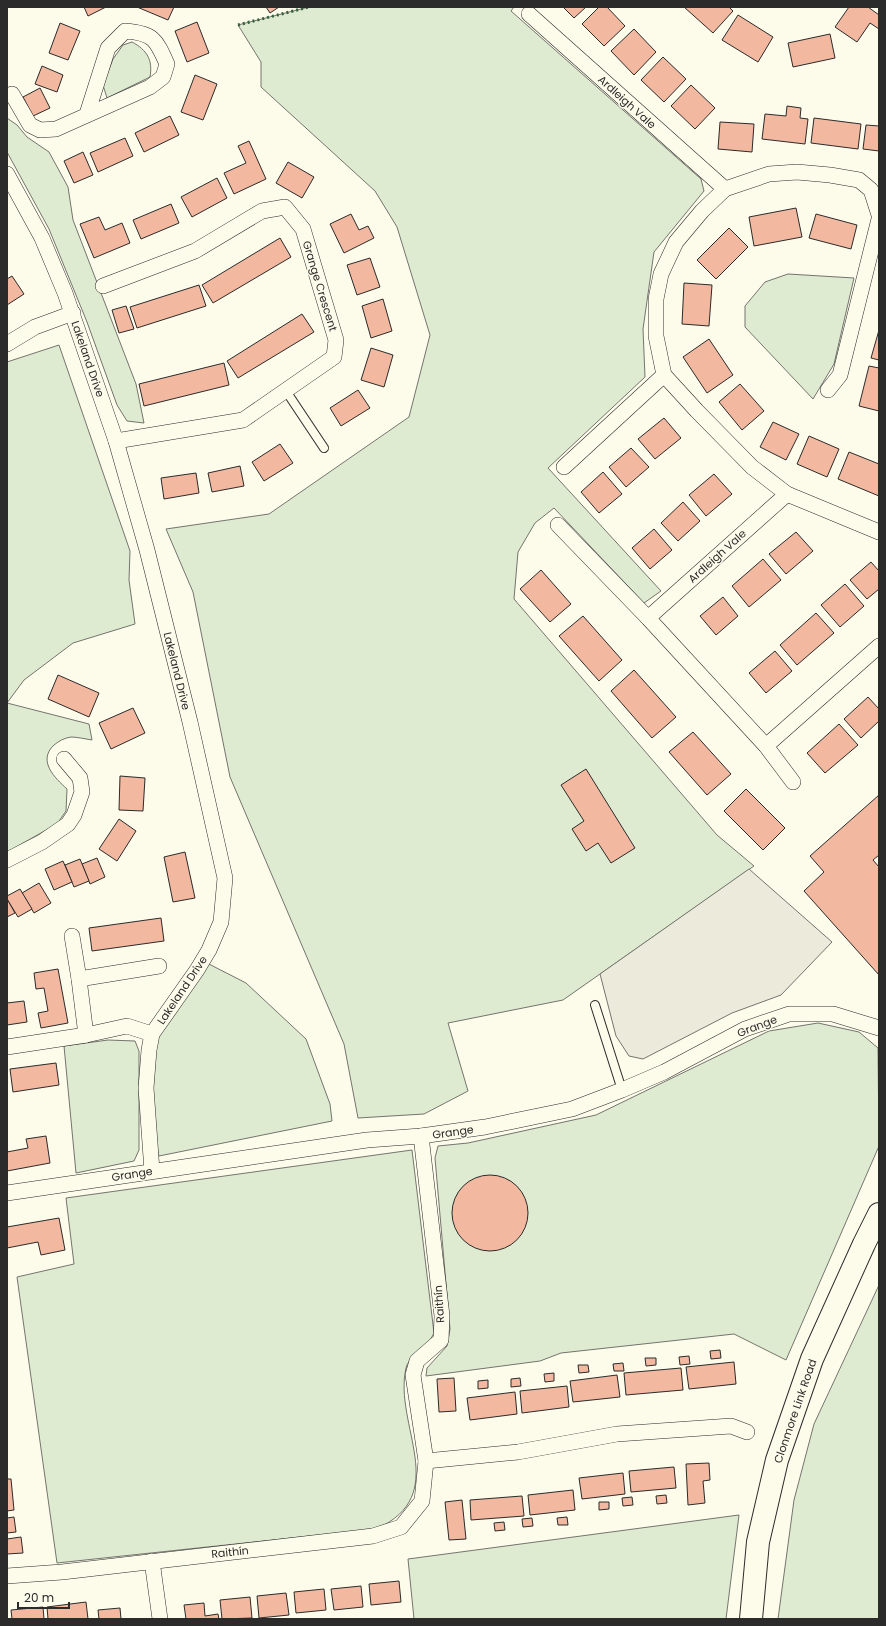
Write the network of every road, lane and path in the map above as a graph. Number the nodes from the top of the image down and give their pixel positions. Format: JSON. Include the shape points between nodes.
{"nodes":[{"id":1,"x":529,"y":14,"type":"dead end"},
{"id":2,"x":9,"y":92,"type":"edge"},
{"id":3,"x":87,"y":114,"type":"junction"},
{"id":4,"x":7,"y":174,"type":"edge"},
{"id":5,"x":725,"y":190,"type":"junction"},
{"id":6,"x":879,"y":215,"type":"edge"},
{"id":7,"x":879,"y":219,"type":"edge"},
{"id":8,"x":103,"y":286,"type":"dead end"},
{"id":9,"x":73,"y":313,"type":"junction"},
{"id":10,"x":7,"y":344,"type":"edge"},
{"id":11,"x":664,"y":375,"type":"junction"},
{"id":12,"x":828,"y":390,"type":"dead end"},
{"id":13,"x":286,"y":391,"type":"junction"},
{"id":14,"x":116,"y":441,"type":"junction"},
{"id":15,"x":324,"y":448,"type":"dead end"},
{"id":16,"x":564,"y":467,"type":"dead end"},
{"id":17,"x":787,"y":494,"type":"junction"},
{"id":18,"x":558,"y":525,"type":"dead end"},
{"id":19,"x":879,"y":532,"type":"edge"},
{"id":20,"x":648,"y":618,"type":"junction"},
{"id":21,"x":879,"y":646,"type":"edge"},
{"id":22,"x":766,"y":746,"type":"junction"},
{"id":23,"x":64,"y":759,"type":"dead end"},
{"id":24,"x":793,"y":782,"type":"dead end"},
{"id":25,"x":7,"y":860,"type":"edge"},
{"id":26,"x":72,"y":936,"type":"dead end"},
{"id":27,"x":159,"y":966,"type":"dead end"},
{"id":28,"x":79,"y":979,"type":"junction"},
{"id":29,"x":595,"y":1005,"type":"dead end"},
{"id":30,"x":879,"y":1028,"type":"edge"},
{"id":31,"x":152,"y":1034,"type":"junction"},
{"id":32,"x":86,"y":1035,"type":"junction"},
{"id":33,"x":7,"y":1047,"type":"edge"},
{"id":34,"x":622,"y":1090,"type":"junction"},
{"id":35,"x":421,"y":1136,"type":"junction"},
{"id":36,"x":152,"y":1171,"type":"junction"},
{"id":37,"x":7,"y":1193,"type":"edge"},
{"id":38,"x":879,"y":1214,"type":"edge"},
{"id":39,"x":747,"y":1432,"type":"dead end"},
{"id":40,"x":426,"y":1461,"type":"junction"},
{"id":41,"x":152,"y":1561,"type":"junction"},
{"id":42,"x":7,"y":1576,"type":"edge"},
{"id":43,"x":160,"y":1619,"type":"edge"},
{"id":44,"x":751,"y":1619,"type":"edge"}],
"edges":[{"from":1,"to":5,"type":"street","name":"Ardleigh Vale"},
{"from":2,"to":3,"type":"street","via":[[30,125],[40,130],[56,129]]},
{"from":3,"to":3,"type":"street","via":[[150,87],[162,77],[167,64],[158,43],[142,33],[125,31],[108,48]]},
{"from":4,"to":9,"type":"street","name":"Lakeland Drive","via":[[42,238]]},
{"from":5,"to":6,"type":"street","via":[[769,174],[797,172],[830,175],[859,180],[871,190]]},
{"from":5,"to":11,"type":"street","via":[[702,211],[676,242],[662,274],[656,299],[656,336]]},
{"from":7,"to":12,"type":"street","via":[[840,375]]},
{"from":8,"to":13,"type":"street","name":"Grange Crescent","via":[[195,251],[262,211],[285,207],[303,230],[336,340],[334,357]]},
{"from":9,"to":10,"type":"street","via":[[35,327]]},
{"from":9,"to":14,"type":"street","name":"Lakeland Drive"},
{"from":11,"to":16,"type":"street"},
{"from":11,"to":17,"type":"street","via":[[752,467]]},
{"from":13,"to":14,"type":"street","name":"Grange Crescent","via":[[243,420]]},
{"from":13,"to":15,"type":"lane"},
{"from":14,"to":31,"type":"street","name":"Lakeland Drive","via":[[149,557],[226,878],[221,922],[209,950]]},
{"from":17,"to":19,"type":"street"},
{"from":17,"to":20,"type":"street","name":"Ardleigh Vale"},
{"from":18,"to":20,"type":"street"},
{"from":20,"to":22,"type":"street"},
{"from":21,"to":22,"type":"street"},
{"from":22,"to":24,"type":"street"},
{"from":23,"to":25,"type":"street","via":[[80,778],[82,792],[74,815],[68,824],[42,842]]},
{"from":26,"to":28,"type":"street"},
{"from":27,"to":28,"type":"street"},
{"from":28,"to":32,"type":"street"},
{"from":29,"to":34,"type":"lane"},
{"from":30,"to":34,"type":"street","name":"Grange","via":[[833,1014],[789,1014],[745,1029],[664,1072]]},
{"from":31,"to":32,"type":"street","via":[[127,1026]]},
{"from":31,"to":36,"type":"street","name":"Lakeland Drive","via":[[146,1088]]},
{"from":32,"to":33,"type":"street"},
{"from":34,"to":35,"type":"street","name":"Grange","via":[[572,1109],[485,1127]]},
{"from":35,"to":36,"type":"street","name":"Grange","via":[[367,1140]]},
{"from":35,"to":40,"type":"street","name":"Raithín","via":[[442,1316],[441,1340],[417,1361],[413,1375]]},
{"from":36,"to":37,"type":"street","name":"Grange"},
{"from":38,"to":44,"type":"main road","name":"Clonmore Link Road","via":[[812,1359],[777,1460],[758,1542]]},
{"from":39,"to":40,"type":"street","via":[[732,1426],[617,1434],[518,1452]]},
{"from":40,"to":41,"type":"street","name":"Raithín","via":[[422,1501],[401,1527],[373,1536]]},
{"from":41,"to":42,"type":"street","name":"Raithín"},
{"from":41,"to":43,"type":"street"}]}
